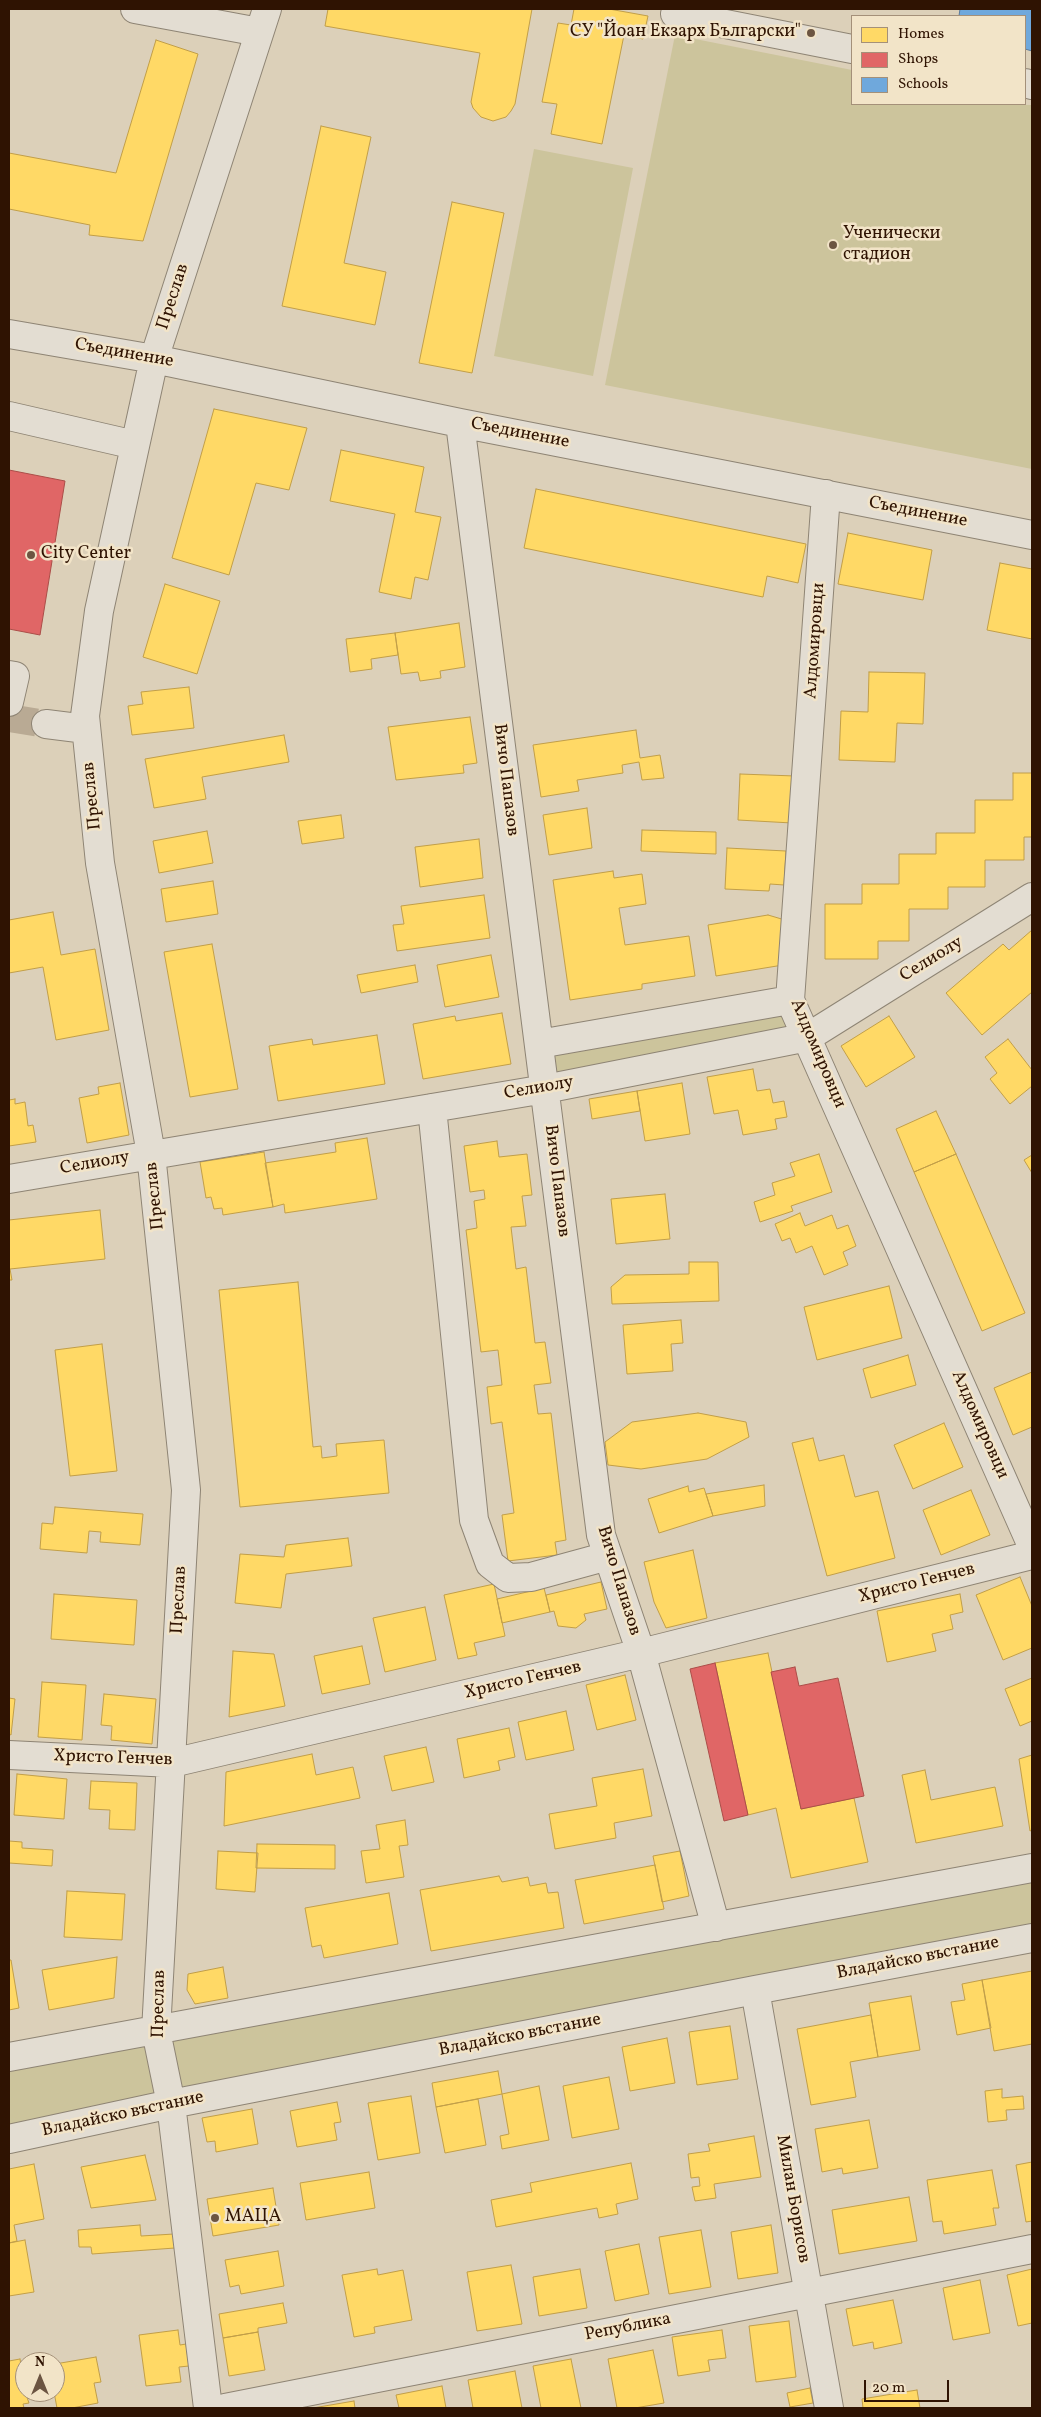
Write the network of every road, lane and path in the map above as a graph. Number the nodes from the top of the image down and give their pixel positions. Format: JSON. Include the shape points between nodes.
{"nodes":[{"id":1,"x":135,"y":9,"type":"edge"},
{"id":2,"x":675,"y":14,"type":"dead end"},
{"id":3,"x":263,"y":20,"type":"edge"},
{"id":4,"x":851,"y":49,"type":"edge"},
{"id":5,"x":9,"y":334,"type":"edge"},
{"id":6,"x":154,"y":359,"type":"junction"},
{"id":7,"x":9,"y":416,"type":"edge"},
{"id":8,"x":460,"y":422,"type":"junction"},
{"id":9,"x":135,"y":445,"type":"junction"},
{"id":10,"x":826,"y":494,"type":"junction"},
{"id":11,"x":1032,"y":535,"type":"edge"},
{"id":12,"x":9,"y":675,"type":"edge"},
{"id":13,"x":9,"y":702,"type":"edge"},
{"id":14,"x":46,"y":724,"type":"tunnel mouth"},
{"id":15,"x":86,"y":729,"type":"junction"},
{"id":16,"x":1032,"y":897,"type":"edge"},
{"id":17,"x":790,"y":1000,"type":"junction"},
{"id":18,"x":808,"y":1037,"type":"junction"},
{"id":19,"x":540,"y":1044,"type":"junction"},
{"id":20,"x":545,"y":1089,"type":"junction"},
{"id":21,"x":432,"y":1108,"type":"junction"},
{"id":22,"x":151,"y":1154,"type":"junction"},
{"id":23,"x":9,"y":1179,"type":"edge"},
{"id":24,"x":1032,"y":1546,"type":"edge"},
{"id":25,"x":1032,"y":1554,"type":"edge"},
{"id":26,"x":608,"y":1556,"type":"junction"},
{"id":27,"x":641,"y":1653,"type":"junction"},
{"id":28,"x":9,"y":1755,"type":"edge"},
{"id":29,"x":172,"y":1763,"type":"junction"},
{"id":30,"x":1032,"y":1868,"type":"edge"},
{"id":31,"x":716,"y":1927,"type":"junction"},
{"id":32,"x":1032,"y":1938,"type":"edge"},
{"id":33,"x":755,"y":1990,"type":"junction"},
{"id":34,"x":156,"y":2031,"type":"junction"},
{"id":35,"x":9,"y":2057,"type":"edge"},
{"id":36,"x":171,"y":2104,"type":"junction"},
{"id":37,"x":9,"y":2139,"type":"edge"},
{"id":38,"x":1032,"y":2249,"type":"edge"},
{"id":39,"x":808,"y":2293,"type":"junction"},
{"id":40,"x":208,"y":2408,"type":"edge"},
{"id":41,"x":225,"y":2408,"type":"edge"},
{"id":42,"x":829,"y":2408,"type":"edge"}],
"edges":[{"from":1,"to":3,"type":"street"},
{"from":2,"to":4,"type":"street"},
{"from":3,"to":6,"type":"street","name":"Преслав"},
{"from":5,"to":6,"type":"street","name":"Съединение"},
{"from":6,"to":8,"type":"street","name":"Съединение"},
{"from":6,"to":9,"type":"street","name":"Преслав"},
{"from":7,"to":9,"type":"street"},
{"from":8,"to":10,"type":"street","name":"Съединение"},
{"from":8,"to":19,"type":"street","name":"Вичо Папазов"},
{"from":9,"to":15,"type":"street","name":"Преслав","via":[[99,611],[84,716]]},
{"from":10,"to":11,"type":"street","name":"Съединение"},
{"from":10,"to":17,"type":"street","name":"Алдомировци"},
{"from":12,"to":13,"type":"street","via":[[15,676]]},
{"from":14,"to":15,"type":"street"},
{"from":15,"to":22,"type":"street","name":"Преслав","via":[[100,863]]},
{"from":16,"to":18,"type":"street","name":"Селиолу"},
{"from":17,"to":18,"type":"street","name":"Алдомировци"},
{"from":17,"to":19,"type":"street"},
{"from":18,"to":20,"type":"street","name":"Селиолу"},
{"from":18,"to":24,"type":"street","name":"Алдомировци"},
{"from":19,"to":20,"type":"street","name":"Вичо Папазов"},
{"from":20,"to":21,"type":"street","name":"Селиолу"},
{"from":20,"to":26,"type":"street","name":"Вичо Папазов","via":[[601,1535]]},
{"from":21,"to":22,"type":"street","name":"Селиолу"},
{"from":21,"to":26,"type":"street","via":[[474,1520],[490,1564],[508,1578],[531,1577]]},
{"from":22,"to":23,"type":"street","name":"Селиолу"},
{"from":22,"to":29,"type":"street","name":"Преслав","via":[[186,1490]]},
{"from":25,"to":27,"type":"street","name":"Христо Генчев"},
{"from":26,"to":27,"type":"street","name":"Вичо Папазов"},
{"from":27,"to":29,"type":"street","name":"Христо Генчев"},
{"from":27,"to":31,"type":"street","name":"Вичо Папазов"},
{"from":28,"to":29,"type":"street","name":"Христо Генчев"},
{"from":29,"to":34,"type":"street","name":"Преслав"},
{"from":30,"to":31,"type":"street"},
{"from":31,"to":34,"type":"street"},
{"from":32,"to":33,"type":"street","name":"Владайско въстание"},
{"from":33,"to":36,"type":"street","name":"Владайско въстание"},
{"from":33,"to":39,"type":"street","name":"Милан Борисов"},
{"from":34,"to":35,"type":"street"},
{"from":34,"to":36,"type":"street","name":"Преслав"},
{"from":36,"to":37,"type":"street","name":"Владайско въстание"},
{"from":36,"to":40,"type":"street","name":"Преслав"},
{"from":38,"to":39,"type":"street","name":"Република"},
{"from":39,"to":41,"type":"street","name":"Република"},
{"from":39,"to":42,"type":"street","name":"Милан Борисов"}]}
